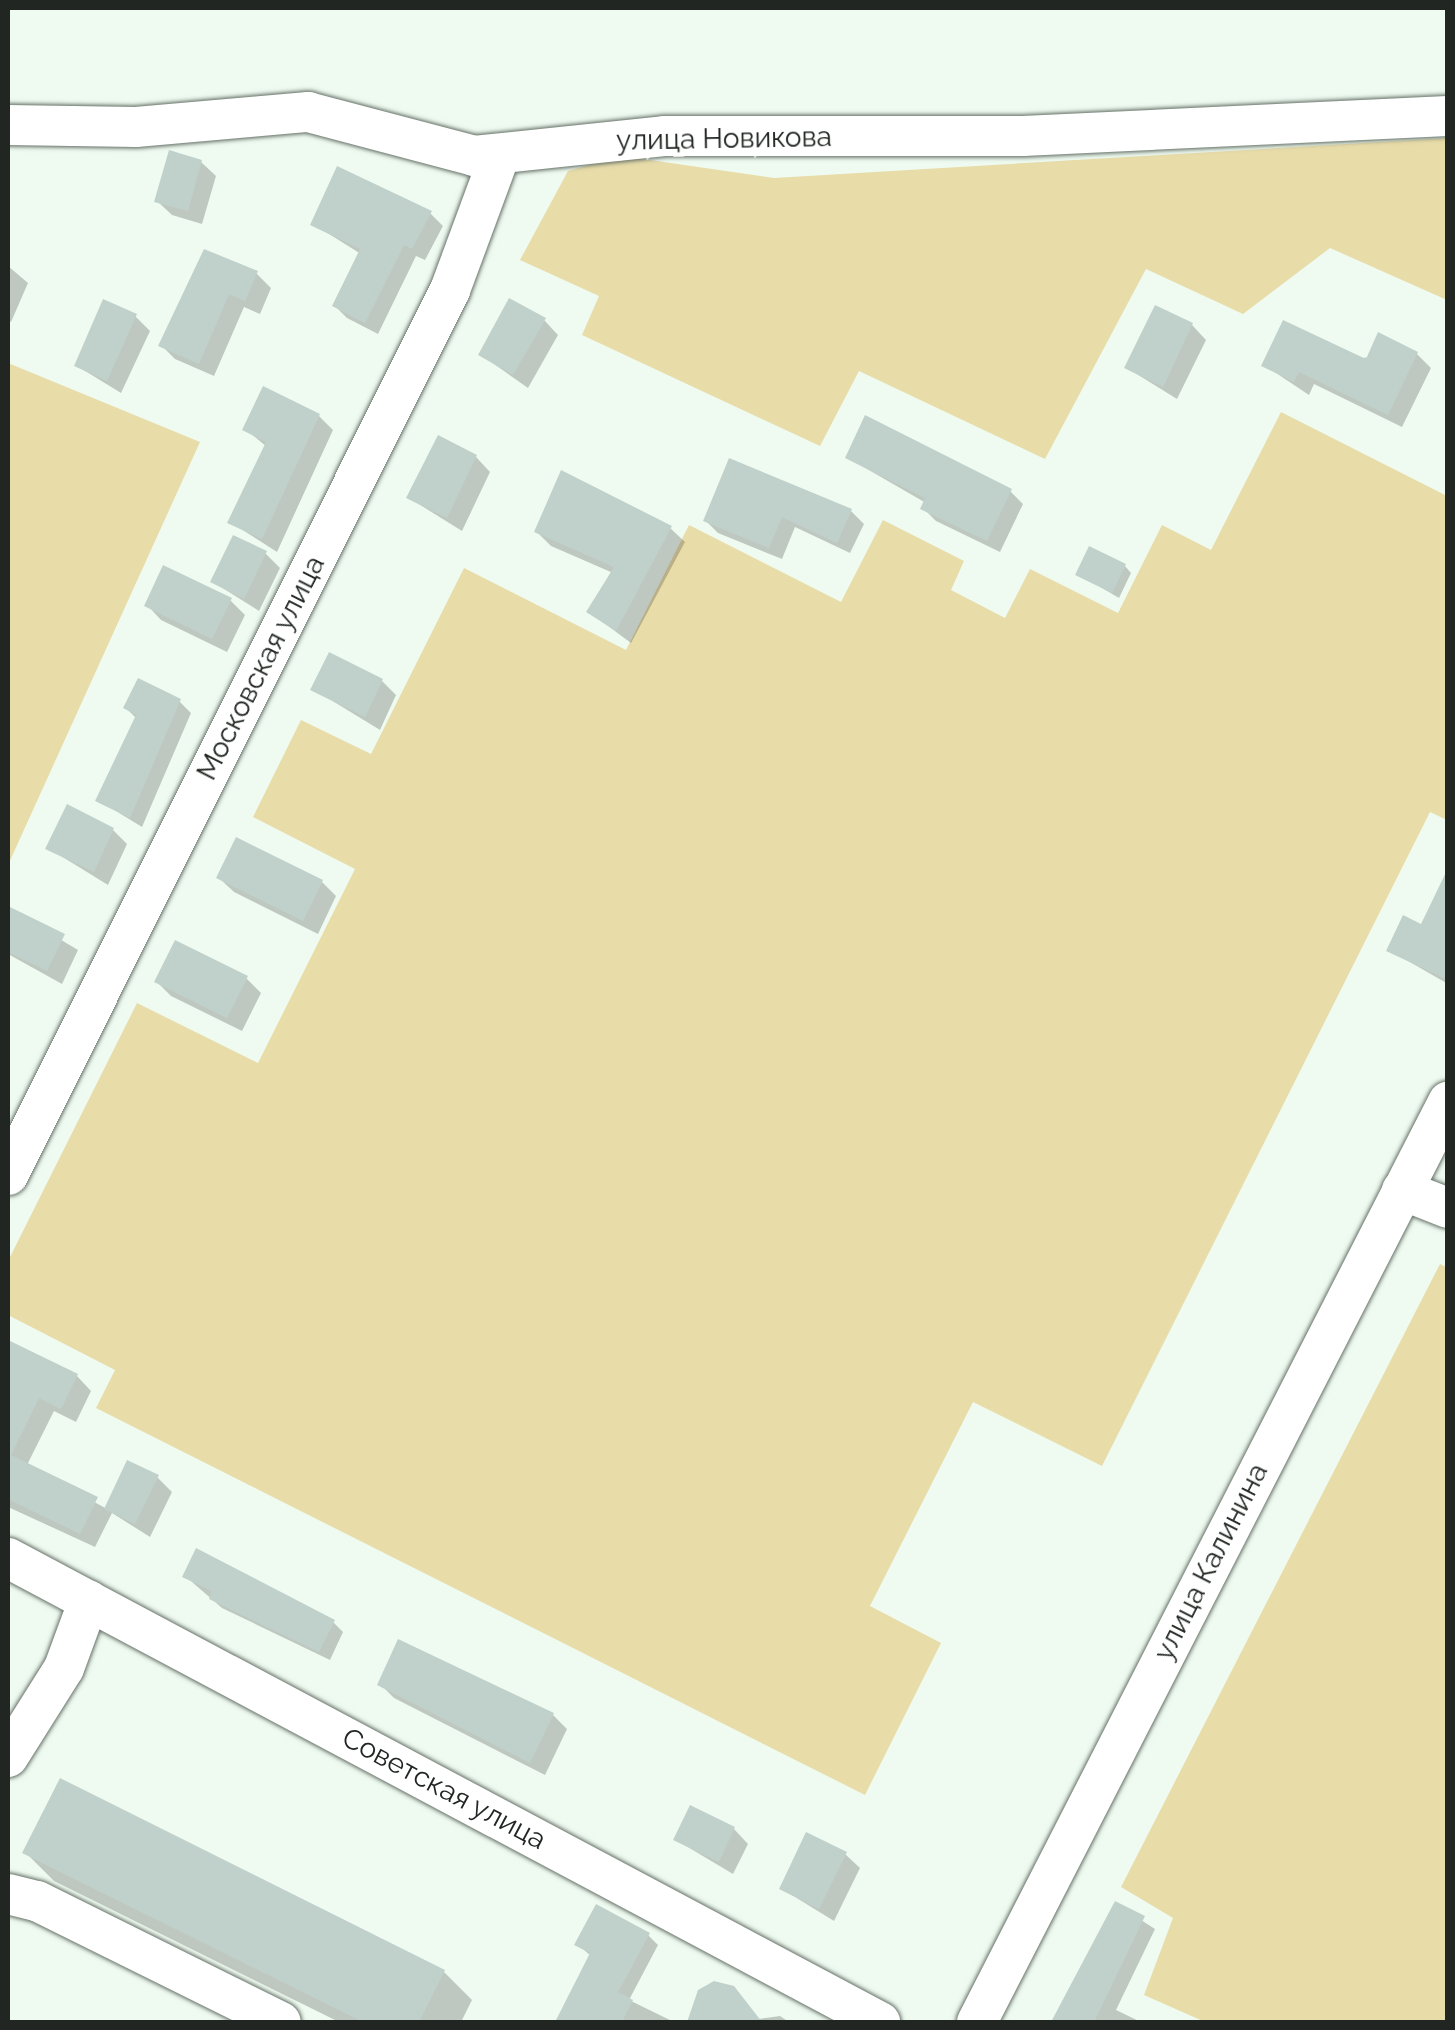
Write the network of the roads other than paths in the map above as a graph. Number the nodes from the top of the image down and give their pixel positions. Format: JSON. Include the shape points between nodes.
{"nodes":[{"id":1,"x":1448,"y":116,"type":"edge"},
{"id":2,"x":8,"y":125,"type":"edge"},
{"id":3,"x":500,"y":155,"type":"junction"},
{"id":4,"x":1448,"y":1102,"type":"edge"},
{"id":5,"x":8,"y":1175,"type":"edge"},
{"id":6,"x":1402,"y":1190,"type":"junction"},
{"id":7,"x":1448,"y":1208,"type":"edge"},
{"id":8,"x":8,"y":1558,"type":"edge"},
{"id":9,"x":89,"y":1600,"type":"junction"},
{"id":10,"x":8,"y":1758,"type":"edge"},
{"id":11,"x":8,"y":1894,"type":"edge"},
{"id":12,"x":281,"y":2022,"type":"edge"},
{"id":13,"x":880,"y":2022,"type":"edge"},
{"id":14,"x":977,"y":2022,"type":"edge"}],
"edges":[{"from":1,"to":3,"type":"street","name":"улица Новикова","via":[[1023,136],[664,136]]},
{"from":2,"to":3,"type":"street","name":"улица Новикова","via":[[136,128],[308,112],[474,156]]},
{"from":3,"to":5,"type":"street","name":"Московская улица","via":[[450,290]]},
{"from":4,"to":6,"type":"street","name":"улица Калинина"},
{"from":6,"to":7,"type":"street"},
{"from":6,"to":14,"type":"street","name":"улица Калинина"},
{"from":8,"to":9,"type":"street","name":"Советская улица"},
{"from":9,"to":10,"type":"street","via":[[64,1668]]},
{"from":9,"to":13,"type":"street","name":"Советская улица"},
{"from":11,"to":12,"type":"street","via":[[37,1901]]}]}
